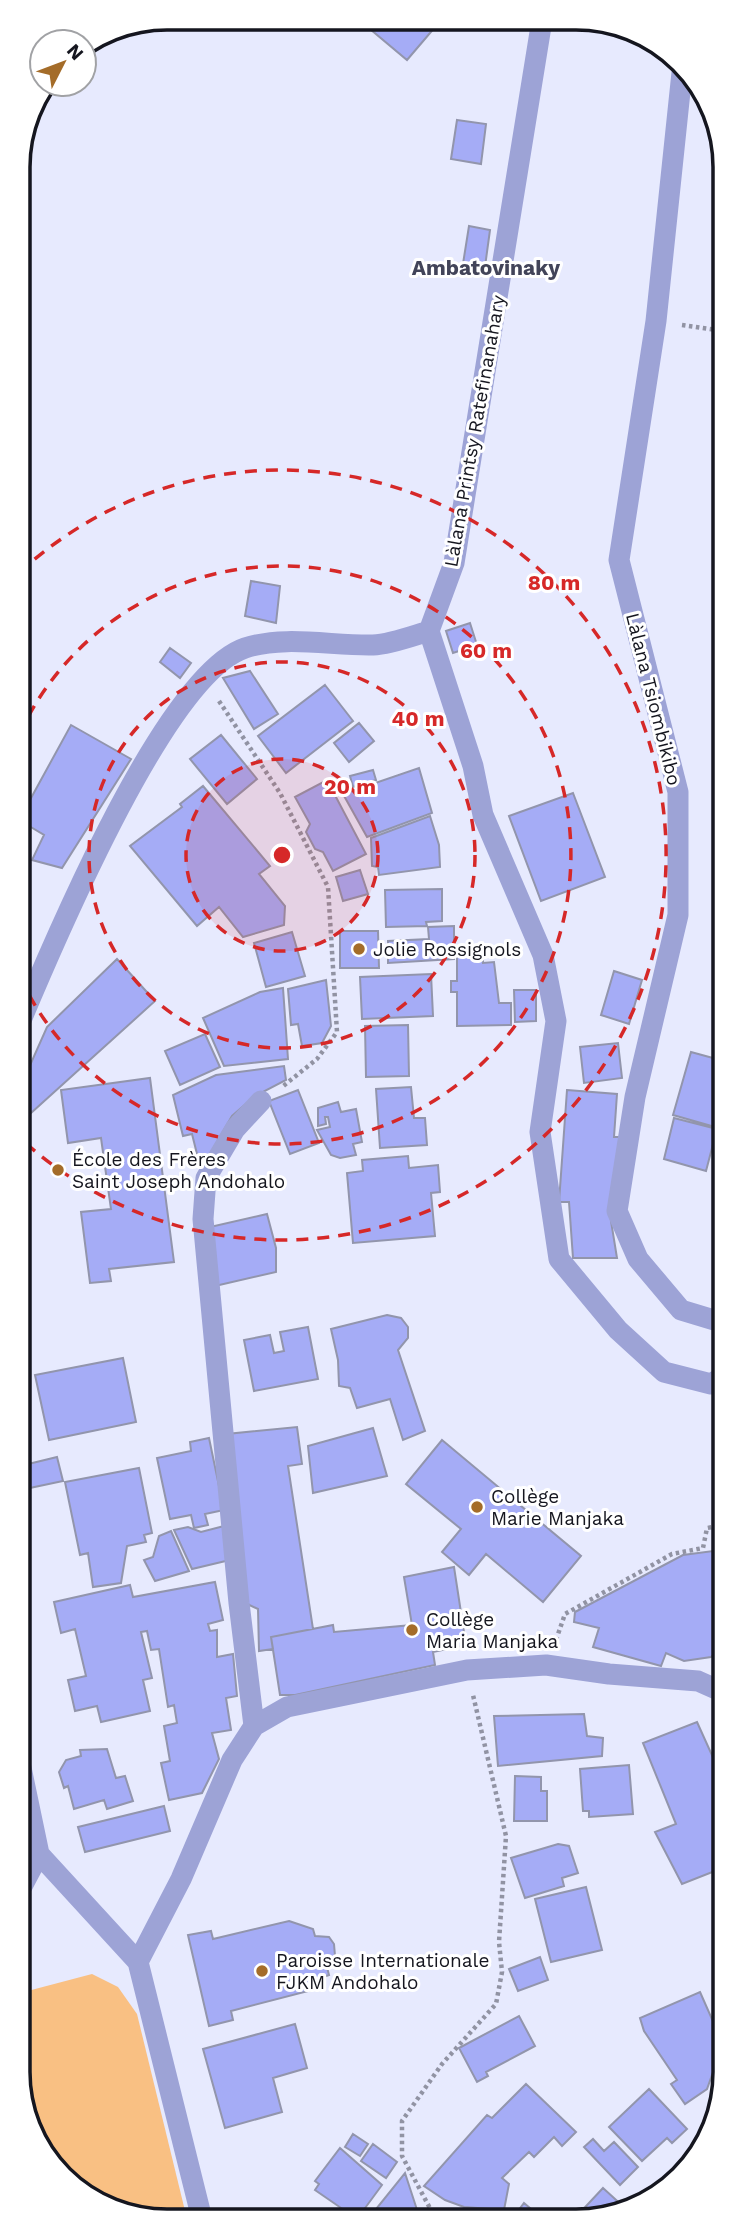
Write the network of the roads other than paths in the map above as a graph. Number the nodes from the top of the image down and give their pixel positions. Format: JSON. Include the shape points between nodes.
{"nodes":[{"id":1,"x":540,"y":30,"type":"edge"},
{"id":2,"x":681,"y":79,"type":"edge"},
{"id":3,"x":429,"y":632,"type":"junction"},
{"id":4,"x":30,"y":999,"type":"edge"},
{"id":5,"x":261,"y":1101,"type":"road end"},
{"id":6,"x":713,"y":1320,"type":"edge"},
{"id":7,"x":713,"y":1383,"type":"edge"},
{"id":8,"x":713,"y":1688,"type":"edge"},
{"id":9,"x":254,"y":1726,"type":"junction"},
{"id":10,"x":30,"y":1857,"type":"edge"},
{"id":11,"x":138,"y":1962,"type":"junction"},
{"id":12,"x":200,"y":2209,"type":"edge"}],
"edges":[{"from":1,"to":3,"type":"street","name":"Làlana Printsy Ratefinanahary","via":[[454,564]]},
{"from":2,"to":6,"type":"street","name":"Làlana Tsiombikibo","via":[[656,321],[618,559],[678,792],[678,915],[635,1097],[617,1211],[638,1259],[681,1310]]},
{"from":3,"to":4,"type":"street","via":[[376,645],[289,642],[247,647],[224,658],[205,676],[134,777]]},
{"from":3,"to":7,"type":"street","via":[[473,766],[483,815],[543,955],[556,1021],[540,1132],[559,1259],[618,1330],[664,1372]]},
{"from":5,"to":9,"type":"street","via":[[235,1129],[206,1178],[203,1219]]},
{"from":8,"to":9,"type":"street","via":[[698,1681],[546,1665],[467,1670],[287,1707]]},
{"from":9,"to":11,"type":"street","via":[[232,1760]]},
{"from":10,"to":11,"type":"street"},
{"from":11,"to":12,"type":"street"}]}
